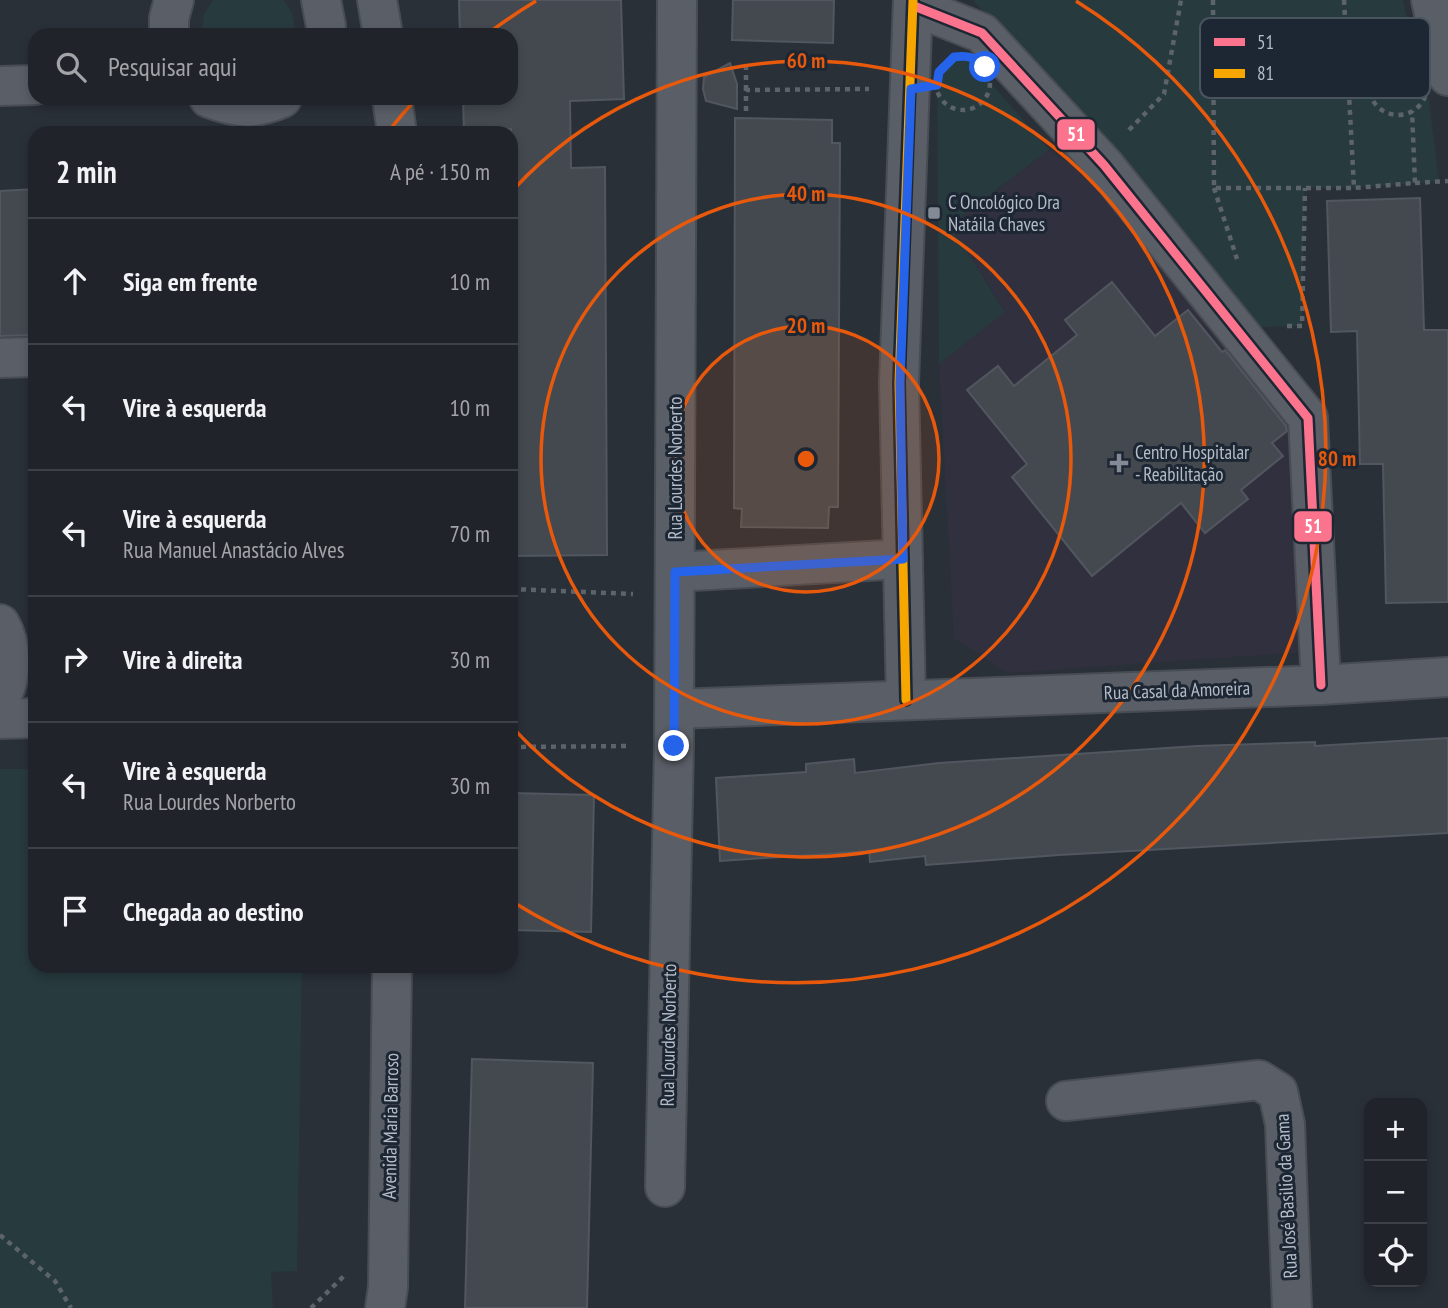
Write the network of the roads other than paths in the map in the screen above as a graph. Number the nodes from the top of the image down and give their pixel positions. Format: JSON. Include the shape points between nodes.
{"nodes":[{"id":1,"x":174,"y":0,"type":"edge"},
{"id":2,"x":321,"y":0,"type":"edge"},
{"id":3,"x":377,"y":0,"type":"edge"},
{"id":4,"x":677,"y":0,"type":"edge"},
{"id":5,"x":1431,"y":0,"type":"edge"},
{"id":6,"x":914,"y":3,"type":"edge"},
{"id":7,"x":169,"y":28,"type":"edge"},
{"id":8,"x":326,"y":28,"type":"edge"},
{"id":9,"x":382,"y":28,"type":"edge"},
{"id":10,"x":1448,"y":76,"type":"edge"},
{"id":11,"x":28,"y":85,"type":"edge"},
{"id":12,"x":0,"y":86,"type":"edge"},
{"id":13,"x":229,"y":105,"type":"edge"},
{"id":14,"x":264,"y":105,"type":"edge"},
{"id":15,"x":393,"y":105,"type":"edge"},
{"id":16,"x":396,"y":126,"type":"edge"},
{"id":17,"x":0,"y":358,"type":"edge"},
{"id":18,"x":28,"y":358,"type":"edge"},
{"id":19,"x":903,"y":559,"type":"junction"},
{"id":20,"x":675,"y":584,"type":"junction"},
{"id":21,"x":0,"y":624,"type":"edge"},
{"id":22,"x":1448,"y":677,"type":"edge"},
{"id":23,"x":1321,"y":685,"type":"junction"},
{"id":24,"x":0,"y":698,"type":"edge"},
{"id":25,"x":906,"y":700,"type":"junction"},
{"id":26,"x":28,"y":718,"type":"edge"},
{"id":27,"x":0,"y":719,"type":"edge"},
{"id":28,"x":674,"y":728,"type":"junction"},
{"id":29,"x":392,"y":973,"type":"edge"},
{"id":30,"x":1066,"y":1101,"type":"dead end"},
{"id":31,"x":665,"y":1187,"type":"dead end"},
{"id":32,"x":389,"y":1301,"type":"edge"},
{"id":33,"x":1292,"y":1308,"type":"edge"}],
"edges":[{"from":1,"to":7,"type":"street"},
{"from":2,"to":8,"type":"street"},
{"from":3,"to":9,"type":"street"},
{"from":4,"to":20,"type":"street","name":"Rua Lourdes Norberto"},
{"from":5,"to":10,"type":"street"},
{"from":6,"to":19,"type":"street","via":[[924,87],[900,383]]},
{"from":6,"to":23,"type":"street","via":[[982,33],[1104,165],[1308,418]]},
{"from":11,"to":12,"type":"street"},
{"from":13,"to":14,"type":"street"},
{"from":15,"to":16,"type":"street"},
{"from":17,"to":18,"type":"street"},
{"from":19,"to":20,"type":"street"},
{"from":19,"to":25,"type":"street"},
{"from":20,"to":28,"type":"street","name":"Rua Lourdes Norberto"},
{"from":21,"to":24,"type":"street","via":[[10,663]]},
{"from":22,"to":23,"type":"street","name":"Rua Casal da Amoreira"},
{"from":23,"to":25,"type":"street","name":"Rua Casal da Amoreira"},
{"from":25,"to":28,"type":"street","name":"Rua Casal da Amoreira"},
{"from":26,"to":27,"type":"street"},
{"from":28,"to":31,"type":"street","name":"Rua Lourdes Norberto"},
{"from":29,"to":32,"type":"street","name":"Avenida Maria Barroso"},
{"from":30,"to":33,"type":"street","name":"Rua José Basilio da Gama","via":[[1259,1080],[1278,1092],[1285,1124]]}]}
